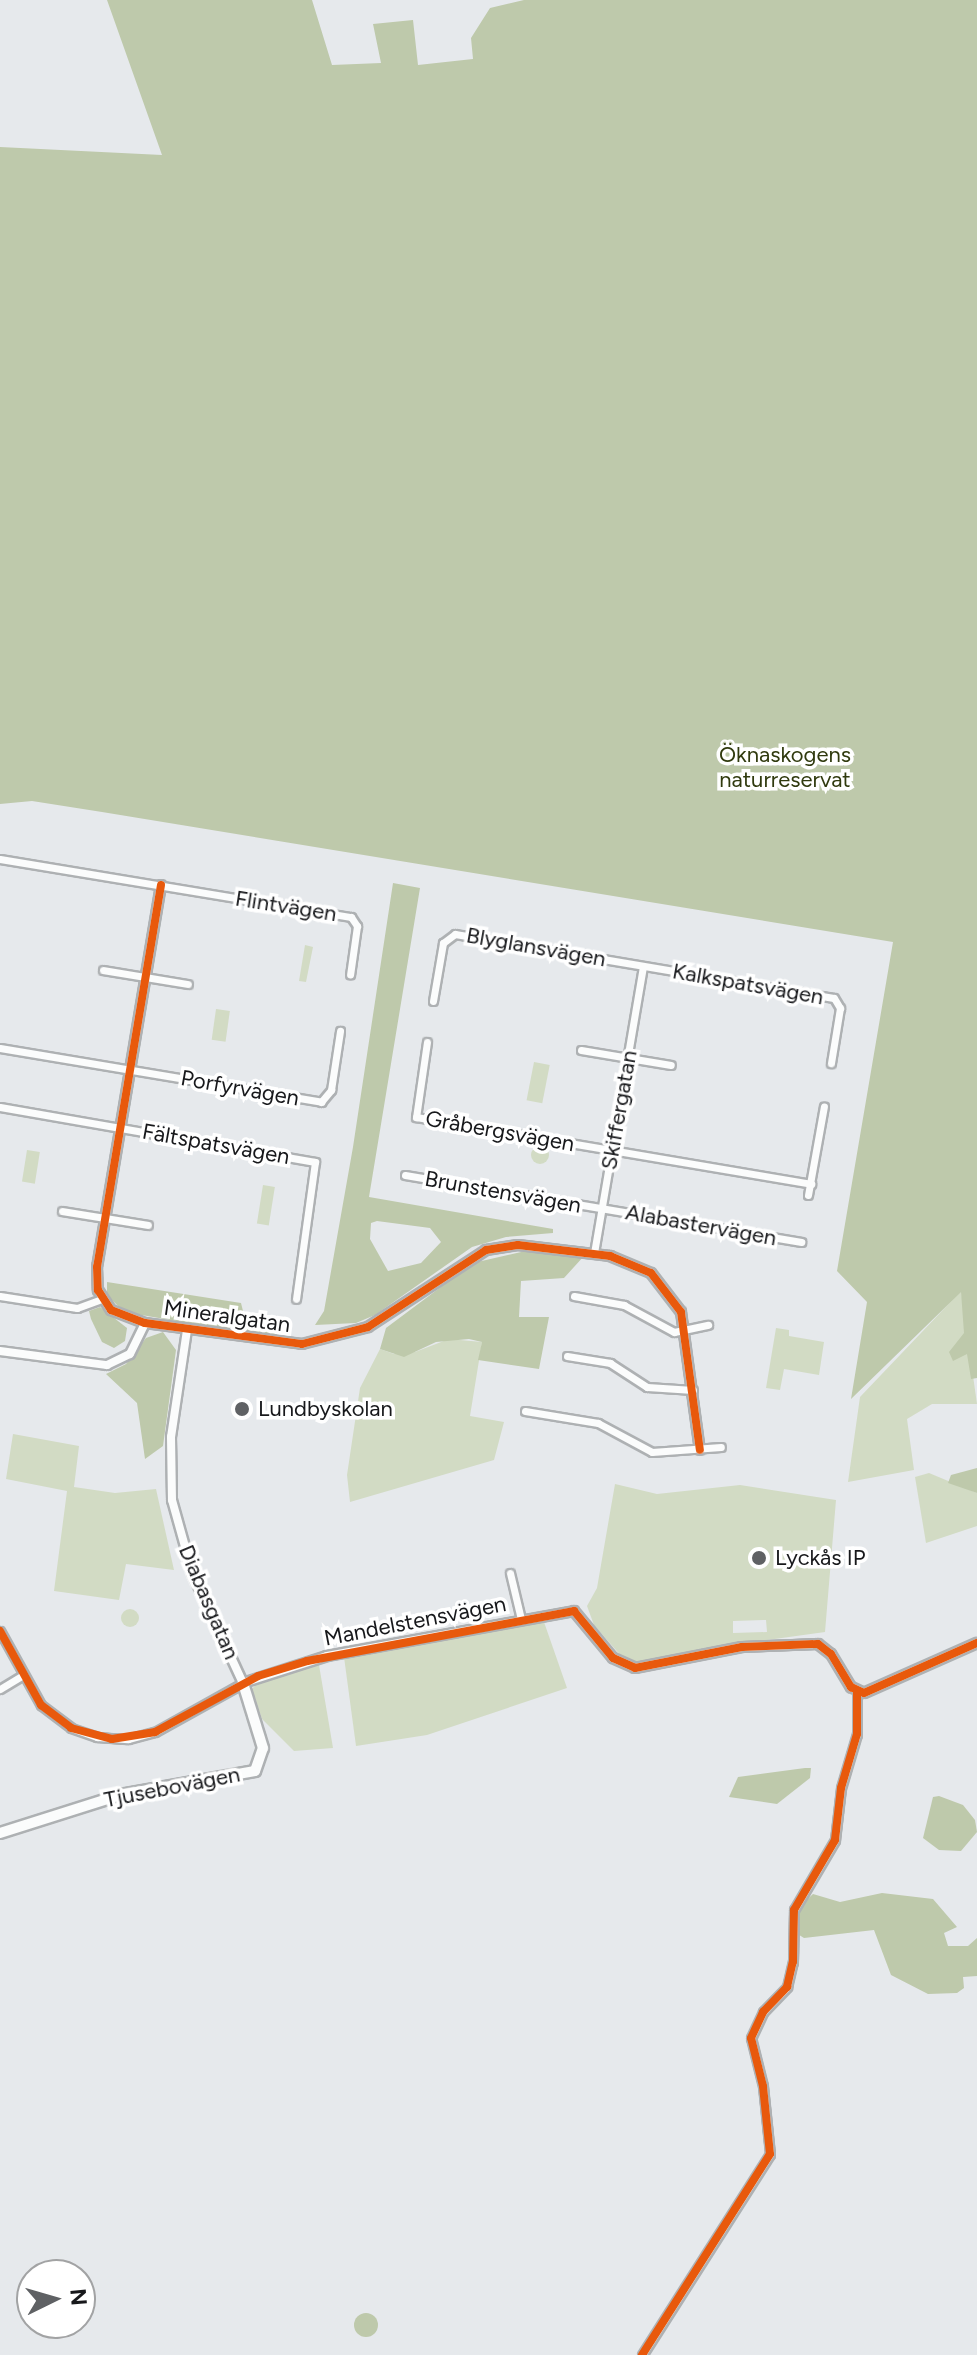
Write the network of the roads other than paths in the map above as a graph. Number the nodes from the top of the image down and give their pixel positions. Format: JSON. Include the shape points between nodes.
{"nodes":[{"id":1,"x":0,"y":859,"type":"edge"},
{"id":2,"x":161,"y":885,"type":"junction"},
{"id":3,"x":643,"y":966,"type":"junction"},
{"id":4,"x":103,"y":970,"type":"dead end"},
{"id":5,"x":350,"y":975,"type":"dead end"},
{"id":6,"x":146,"y":977,"type":"junction"},
{"id":7,"x":188,"y":984,"type":"dead end"},
{"id":8,"x":433,"y":1001,"type":"dead end"},
{"id":9,"x":340,"y":1031,"type":"dead end"},
{"id":10,"x":427,"y":1042,"type":"dead end"},
{"id":11,"x":0,"y":1048,"type":"edge"},
{"id":12,"x":581,"y":1050,"type":"dead end"},
{"id":13,"x":628,"y":1058,"type":"junction"},
{"id":14,"x":831,"y":1063,"type":"dead end"},
{"id":15,"x":671,"y":1065,"type":"dead end"},
{"id":16,"x":130,"y":1070,"type":"junction"},
{"id":17,"x":824,"y":1106,"type":"dead end"},
{"id":18,"x":0,"y":1107,"type":"edge"},
{"id":19,"x":120,"y":1128,"type":"junction"},
{"id":20,"x":612,"y":1150,"type":"junction"},
{"id":21,"x":405,"y":1175,"type":"dead end"},
{"id":22,"x":811,"y":1184,"type":"junction"},
{"id":23,"x":808,"y":1195,"type":"dead end"},
{"id":24,"x":602,"y":1208,"type":"junction"},
{"id":25,"x":62,"y":1211,"type":"dead end"},
{"id":26,"x":105,"y":1218,"type":"junction"},
{"id":27,"x":148,"y":1225,"type":"dead end"},
{"id":28,"x":801,"y":1242,"type":"dead end"},
{"id":29,"x":594,"y":1253,"type":"junction"},
{"id":30,"x":0,"y":1296,"type":"edge"},
{"id":31,"x":574,"y":1296,"type":"dead end"},
{"id":32,"x":102,"y":1299,"type":"junction"},
{"id":33,"x":296,"y":1299,"type":"dead end"},
{"id":34,"x":145,"y":1323,"type":"junction"},
{"id":35,"x":708,"y":1325,"type":"dead end"},
{"id":36,"x":187,"y":1330,"type":"junction"},
{"id":37,"x":686,"y":1333,"type":"junction"},
{"id":38,"x":0,"y":1351,"type":"edge"},
{"id":39,"x":567,"y":1356,"type":"dead end"},
{"id":40,"x":693,"y":1390,"type":"junction"},
{"id":41,"x":525,"y":1411,"type":"dead end"},
{"id":42,"x":721,"y":1447,"type":"dead end"},
{"id":43,"x":700,"y":1450,"type":"junction"},
{"id":44,"x":510,"y":1573,"type":"dead end"},
{"id":45,"x":521,"y":1619,"type":"junction"},
{"id":46,"x":0,"y":1631,"type":"edge"},
{"id":47,"x":977,"y":1643,"type":"edge"},
{"id":48,"x":22,"y":1676,"type":"junction"},
{"id":49,"x":243,"y":1683,"type":"junction"},
{"id":50,"x":0,"y":1689,"type":"edge"},
{"id":51,"x":857,"y":1691,"type":"junction"},
{"id":52,"x":0,"y":1833,"type":"edge"},
{"id":53,"x":642,"y":2355,"type":"edge"}],
"edges":[{"from":1,"to":2,"type":"street","name":"Flintvägen"},
{"from":2,"to":5,"type":"street","name":"Flintvägen","via":[[351,917],[357,926]]},
{"from":2,"to":6,"type":"street"},
{"from":3,"to":8,"type":"street","name":"Blyglansvägen","via":[[450,934],[443,943]]},
{"from":3,"to":13,"type":"street","name":"Skiffergatan"},
{"from":3,"to":14,"type":"street","name":"Kalkspatsvägen","via":[[834,998],[840,1008]]},
{"from":4,"to":6,"type":"street"},
{"from":6,"to":7,"type":"street"},
{"from":6,"to":16,"type":"street"},
{"from":9,"to":16,"type":"street","name":"Porfyrvägen","via":[[331,1090],[321,1102]]},
{"from":10,"to":20,"type":"street","name":"Gråbergsvägen","via":[[416,1117]]},
{"from":11,"to":16,"type":"street"},
{"from":12,"to":13,"type":"street"},
{"from":13,"to":15,"type":"street"},
{"from":13,"to":20,"type":"street","name":"Skiffergatan"},
{"from":16,"to":19,"type":"street"},
{"from":17,"to":22,"type":"street"},
{"from":18,"to":19,"type":"street"},
{"from":19,"to":26,"type":"street"},
{"from":19,"to":33,"type":"street","name":"Fältspatsvägen","via":[[315,1162]]},
{"from":20,"to":22,"type":"street"},
{"from":20,"to":24,"type":"street","name":"Skiffergatan"},
{"from":21,"to":24,"type":"street","name":"Brunstensvägen"},
{"from":22,"to":23,"type":"street"},
{"from":24,"to":28,"type":"street","name":"Alabastervägen"},
{"from":24,"to":29,"type":"street","name":"Skiffergatan"},
{"from":25,"to":26,"type":"street"},
{"from":26,"to":27,"type":"street"},
{"from":26,"to":32,"type":"street","via":[[97,1267]]},
{"from":29,"to":36,"type":"street","name":"Mineralgatan","via":[[518,1245],[486,1250],[368,1327],[322,1341],[274,1344]]},
{"from":29,"to":37,"type":"street","name":"Mineralgatan","via":[[629,1262],[656,1277],[674,1299]]},
{"from":30,"to":32,"type":"street","via":[[77,1308]]},
{"from":31,"to":37,"type":"street","via":[[624,1305],[655,1325]]},
{"from":32,"to":34,"type":"street","name":"Mineralgatan","via":[[119,1315]]},
{"from":34,"to":36,"type":"street","name":"Mineralgatan"},
{"from":34,"to":38,"type":"street","via":[[130,1354],[107,1365]]},
{"from":35,"to":37,"type":"street"},
{"from":36,"to":49,"type":"street","name":"Diabasgatan","via":[[171,1437],[172,1500],[193,1575]]},
{"from":37,"to":40,"type":"street","name":"Mineralgatan"},
{"from":39,"to":40,"type":"street","via":[[610,1363],[647,1387]]},
{"from":40,"to":43,"type":"street","name":"Mineralgatan"},
{"from":41,"to":43,"type":"street","via":[[598,1423],[652,1452]]},
{"from":42,"to":43,"type":"street"},
{"from":44,"to":45,"type":"street","name":"Mandelstensvägen"},
{"from":45,"to":49,"type":"street","name":"Mandelstensvägen","via":[[307,1661]]},
{"from":45,"to":51,"type":"street","name":"Mandelstensvägen","via":[[574,1611],[613,1658],[643,1669],[742,1647],[818,1644]]},
{"from":46,"to":48,"type":"street"},
{"from":47,"to":51,"type":"street","via":[[882,1687]]},
{"from":48,"to":49,"type":"street","via":[[55,1718],[81,1733],[112,1739],[155,1732]]},
{"from":48,"to":50,"type":"street"},
{"from":49,"to":52,"type":"main road","name":"Tjusebovägen","via":[[263,1748],[255,1771],[120,1795]]},
{"from":51,"to":53,"type":"street","via":[[857,1734],[841,1788],[835,1840],[794,1910],[787,1987],[763,2012],[751,2038],[763,2086],[770,2154]]}]}
